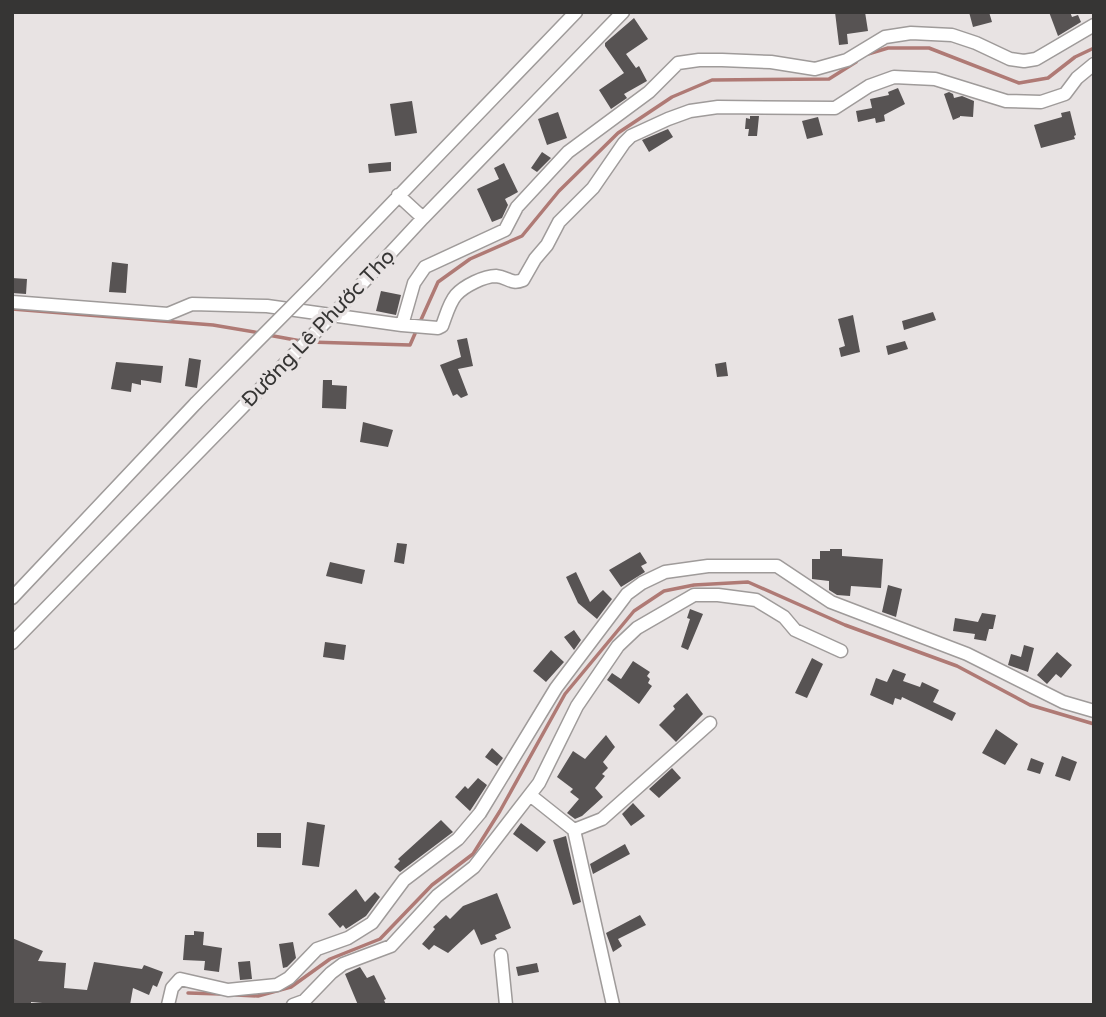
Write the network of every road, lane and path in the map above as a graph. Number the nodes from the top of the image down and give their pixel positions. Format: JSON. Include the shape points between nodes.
{"nodes":[{"id":1,"x":576,"y":12,"type":"edge"},
{"id":2,"x":623,"y":12,"type":"edge"},
{"id":3,"x":1094,"y":25,"type":"edge"},
{"id":4,"x":1094,"y":64,"type":"edge"},
{"id":5,"x":398,"y":195,"type":"junction"},
{"id":6,"x":423,"y":218,"type":"junction"},
{"id":7,"x":12,"y":302,"type":"edge"},
{"id":8,"x":405,"y":326,"type":"junction"},
{"id":9,"x":12,"y":598,"type":"edge"},
{"id":10,"x":12,"y":643,"type":"edge"},
{"id":11,"x":841,"y":651,"type":"dead end"},
{"id":12,"x":1094,"y":711,"type":"edge"},
{"id":13,"x":710,"y":723,"type":"dead end"},
{"id":14,"x":530,"y":795,"type":"junction"},
{"id":15,"x":574,"y":831,"type":"junction"},
{"id":16,"x":500,"y":955,"type":"dead end"},
{"id":17,"x":169,"y":1003,"type":"edge"},
{"id":18,"x":183,"y":1005,"type":"edge"},
{"id":19,"x":293,"y":1005,"type":"edge"},
{"id":20,"x":506,"y":1005,"type":"edge"},
{"id":21,"x":613,"y":1005,"type":"edge"}],
"edges":[{"from":1,"to":5,"type":"street","name":"Đường Lê Phước Thọ"},
{"from":2,"to":6,"type":"street","name":"Đường Lê Phước Thọ"},
{"from":3,"to":8,"type":"street","via":[[1036,59],[1024,61],[952,36],[911,33],[885,37],[847,60],[815,69],[722,60],[678,64],[642,98],[568,152],[517,207],[505,230],[425,267],[414,282]]},
{"from":4,"to":8,"type":"street","via":[[1065,94],[1041,102],[998,99],[935,79],[894,77],[869,86],[835,108],[718,107],[668,118],[624,143],[593,188],[559,222],[523,279],[510,282],[495,276],[472,284],[455,295],[441,327]]},
{"from":5,"to":6,"type":"street"},
{"from":5,"to":9,"type":"street","name":"Đường Lê Phước Thọ","bridge":true},
{"from":6,"to":10,"type":"street","name":"Đường Lê Phước Thọ","bridge":true},
{"from":7,"to":8,"type":"street","via":[[168,314],[192,304],[267,306]]},
{"from":11,"to":14,"type":"street","via":[[795,630],[784,617],[756,600],[694,595],[637,628],[618,646],[578,706]]},
{"from":12,"to":17,"type":"street","via":[[1063,702],[967,654],[831,602],[777,566],[729,565],[665,572],[627,594],[556,688],[474,821],[404,880],[372,923],[317,949],[277,985],[228,990],[180,979],[172,988]]},
{"from":13,"to":15,"type":"street","via":[[602,819]]},
{"from":14,"to":15,"type":"street"},
{"from":14,"to":19,"type":"street","via":[[474,867],[437,896],[391,946],[343,964],[304,1001]]},
{"from":15,"to":21,"type":"street"},
{"from":16,"to":20,"type":"street"},
{"from":17,"to":18,"type":"street"}]}
